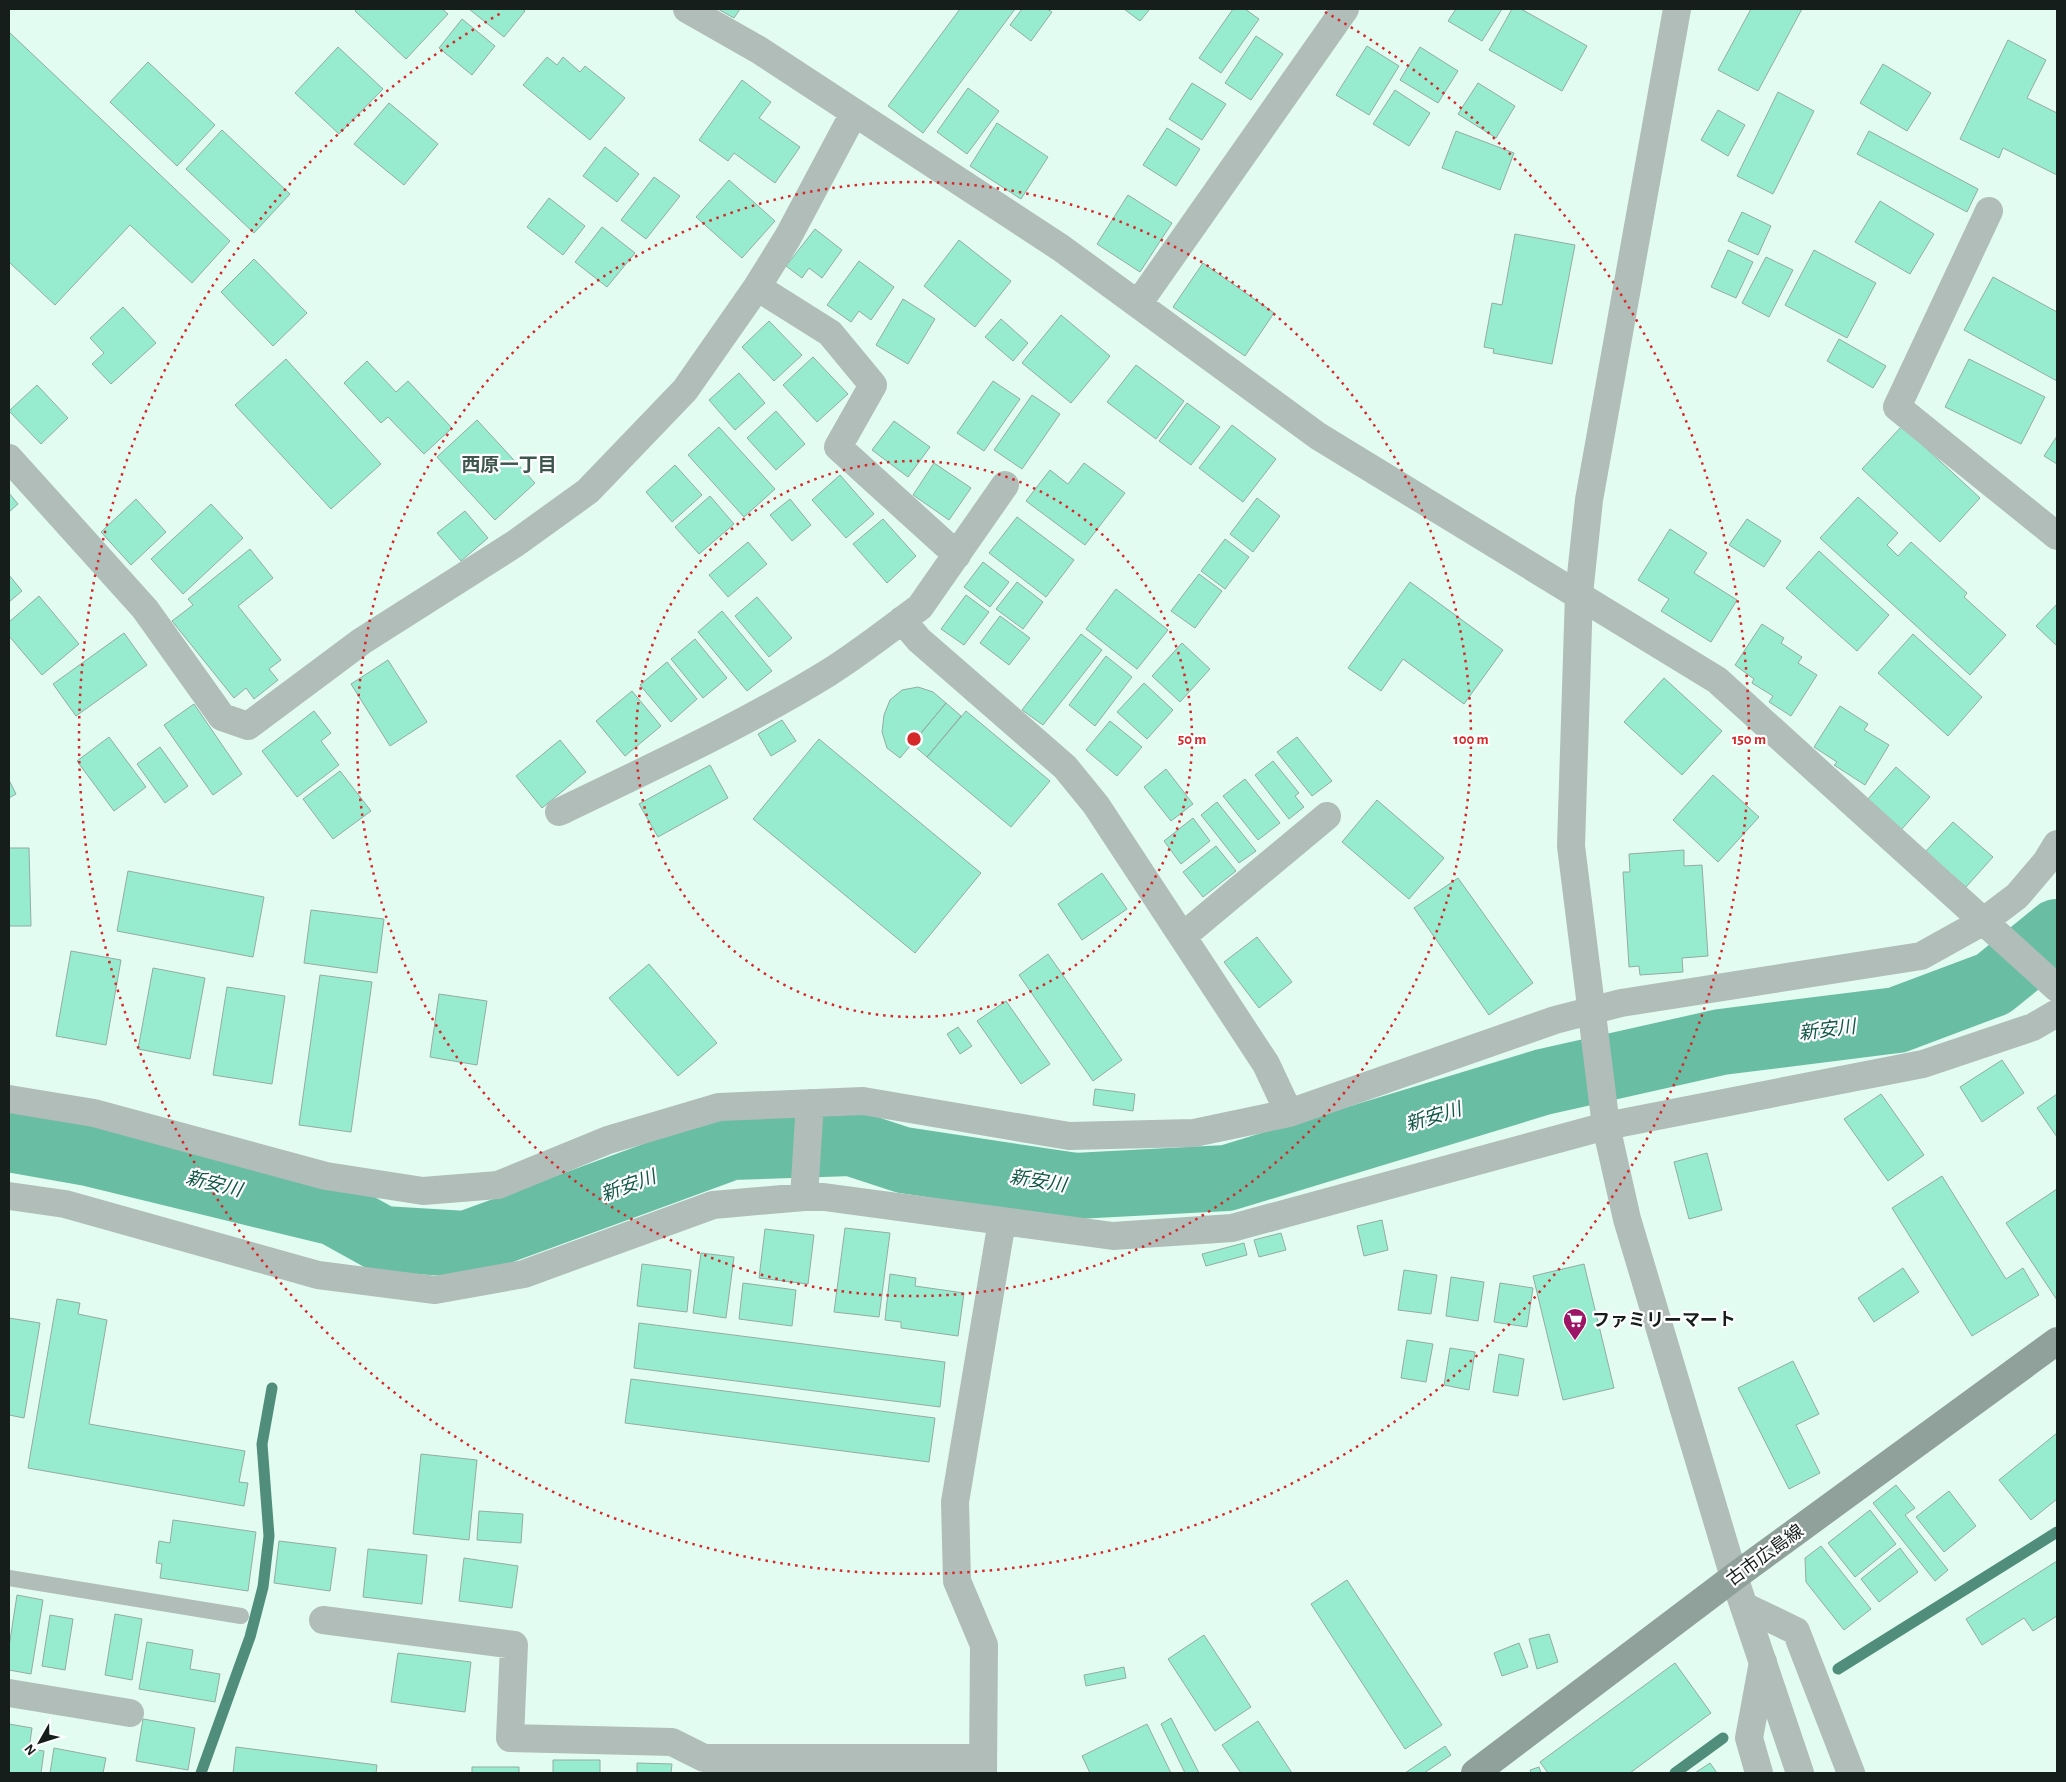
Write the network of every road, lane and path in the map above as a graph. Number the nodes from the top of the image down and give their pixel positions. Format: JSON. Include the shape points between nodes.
{"nodes":[{"id":1,"x":687,"y":9,"type":"edge"},
{"id":2,"x":1345,"y":9,"type":"edge"},
{"id":3,"x":1677,"y":9,"type":"edge"},
{"id":4,"x":854,"y":113,"type":"junction"},
{"id":5,"x":1989,"y":211,"type":"dead end"},
{"id":6,"x":757,"y":287,"type":"junction"},
{"id":7,"x":1138,"y":304,"type":"junction"},
{"id":8,"x":9,"y":458,"type":"edge"},
{"id":9,"x":1005,"y":485,"type":"dead end"},
{"id":10,"x":2057,"y":536,"type":"edge"},
{"id":11,"x":957,"y":555,"type":"junction"},
{"id":12,"x":1579,"y":594,"type":"junction"},
{"id":13,"x":902,"y":620,"type":"junction"},
{"id":14,"x":559,"y":812,"type":"dead end"},
{"id":15,"x":1327,"y":816,"type":"dead end"},
{"id":16,"x":2057,"y":844,"type":"edge"},
{"id":17,"x":1990,"y":927,"type":"junction"},
{"id":18,"x":1183,"y":936,"type":"junction"},
{"id":19,"x":2054,"y":985,"type":"edge"},
{"id":20,"x":2057,"y":1013,"type":"edge"},
{"id":21,"x":1593,"y":1019,"type":"junction"},
{"id":22,"x":9,"y":1099,"type":"edge"},
{"id":23,"x":809,"y":1111,"type":"junction"},
{"id":24,"x":1288,"y":1113,"type":"junction"},
{"id":25,"x":1605,"y":1115,"type":"junction"},
{"id":26,"x":804,"y":1192,"type":"junction"},
{"id":27,"x":9,"y":1196,"type":"edge"},
{"id":28,"x":1002,"y":1221,"type":"junction"},
{"id":29,"x":2057,"y":1341,"type":"edge"},
{"id":30,"x":1734,"y":1577,"type":"junction"},
{"id":31,"x":9,"y":1578,"type":"edge"},
{"id":32,"x":1744,"y":1606,"type":"junction"},
{"id":33,"x":241,"y":1616,"type":"dead end"},
{"id":34,"x":323,"y":1620,"type":"dead end"},
{"id":35,"x":1763,"y":1662,"type":"junction"},
{"id":36,"x":9,"y":1693,"type":"edge"},
{"id":37,"x":130,"y":1713,"type":"dead end"},
{"id":38,"x":983,"y":1766,"type":"edge"},
{"id":39,"x":1475,"y":1773,"type":"edge"},
{"id":40,"x":1759,"y":1773,"type":"edge"},
{"id":41,"x":1800,"y":1773,"type":"edge"},
{"id":42,"x":1851,"y":1773,"type":"edge"}],
"edges":[{"from":1,"to":4,"type":"street","via":[[759,50]]},
{"from":2,"to":7,"type":"street"},
{"from":3,"to":12,"type":"street","via":[[1589,500]]},
{"from":4,"to":6,"type":"street","via":[[788,237]]},
{"from":4,"to":7,"type":"street","via":[[1061,248]]},
{"from":5,"to":10,"type":"street","via":[[1897,407]]},
{"from":6,"to":8,"type":"street","via":[[685,390],[588,490],[516,542],[362,641],[248,726],[222,717],[145,609]]},
{"from":6,"to":11,"type":"street","via":[[830,333],[873,385],[838,447]]},
{"from":7,"to":12,"type":"street","via":[[1318,436]]},
{"from":9,"to":11,"type":"street"},
{"from":11,"to":13,"type":"street","via":[[920,607]]},
{"from":12,"to":17,"type":"street","via":[[1717,680]]},
{"from":12,"to":21,"type":"street","via":[[1571,846]]},
{"from":13,"to":14,"type":"street","via":[[830,672],[747,720]]},
{"from":13,"to":18,"type":"street","via":[[919,640],[1065,767],[1096,805]]},
{"from":15,"to":18,"type":"street"},
{"from":16,"to":17,"type":"street","via":[[2046,862]]},
{"from":17,"to":19,"type":"street"},
{"from":17,"to":21,"type":"street","via":[[1920,956],[1620,1003]]},
{"from":18,"to":24,"type":"street","via":[[1266,1064]]},
{"from":20,"to":25,"type":"street","via":[[2033,1027],[1923,1064]]},
{"from":21,"to":24,"type":"street","via":[[1555,1020]]},
{"from":21,"to":25,"type":"street"},
{"from":22,"to":23,"type":"street","via":[[94,1113],[326,1176],[423,1191],[498,1186],[608,1140],[719,1107]]},
{"from":23,"to":24,"type":"street","via":[[863,1101],[1069,1136],[1194,1133]]},
{"from":23,"to":26,"type":"street"},
{"from":25,"to":28,"type":"street","via":[[1232,1228],[1113,1236]]},
{"from":25,"to":30,"type":"street","via":[[1627,1220]]},
{"from":26,"to":27,"type":"street","via":[[713,1205],[524,1274],[435,1290],[318,1275],[65,1204]]},
{"from":26,"to":28,"type":"street"},
{"from":28,"to":38,"type":"street","via":[[955,1502],[957,1581],[984,1645]]},
{"from":29,"to":30,"type":"main road","name":"古市広島線"},
{"from":30,"to":32,"type":"street"},
{"from":30,"to":39,"type":"main road","name":"古市広島線"},
{"from":31,"to":33,"type":"lane"},
{"from":32,"to":35,"type":"street"},
{"from":32,"to":42,"type":"street","via":[[1796,1631]]},
{"from":34,"to":38,"type":"street","via":[[514,1645],[510,1738],[672,1742],[704,1758]]},
{"from":35,"to":40,"type":"street","via":[[1749,1738]]},
{"from":35,"to":41,"type":"street"},
{"from":36,"to":37,"type":"street"}]}
